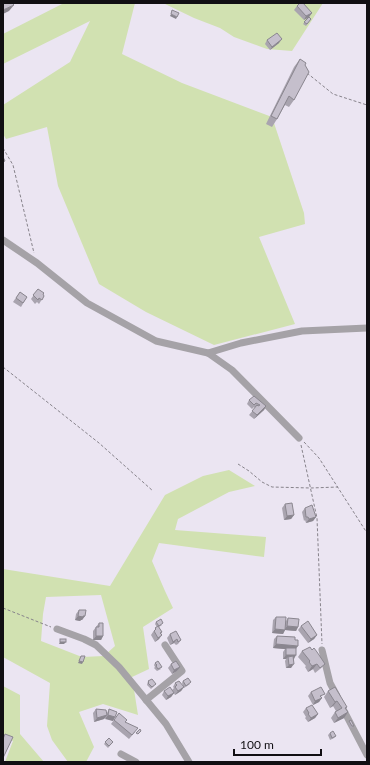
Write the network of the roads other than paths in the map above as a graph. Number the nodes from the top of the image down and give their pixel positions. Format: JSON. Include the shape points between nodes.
{"nodes":[{"id":1,"x":3,"y":240,"type":"edge"},
{"id":2,"x":367,"y":328,"type":"edge"},
{"id":3,"x":208,"y":353,"type":"junction"},
{"id":4,"x":299,"y":438,"type":"road end"},
{"id":5,"x":57,"y":629,"type":"road end"},
{"id":6,"x":165,"y":645,"type":"dead end"},
{"id":7,"x":322,"y":650,"type":"road end"},
{"id":8,"x":146,"y":700,"type":"junction"},
{"id":9,"x":121,"y":754,"type":"dead end"},
{"id":10,"x":367,"y":755,"type":"edge"},
{"id":11,"x":136,"y":762,"type":"edge"},
{"id":12,"x":189,"y":762,"type":"edge"}],
"edges":[{"from":1,"to":3,"type":"street","via":[[87,303],[156,341]]},
{"from":2,"to":3,"type":"street","via":[[302,331]]},
{"from":3,"to":4,"type":"street","via":[[232,370]]},
{"from":5,"to":8,"type":"street","via":[[96,645],[119,667]]},
{"from":6,"to":8,"type":"street","via":[[182,672]]},
{"from":7,"to":10,"type":"street","via":[[330,683]]},
{"from":8,"to":12,"type":"street","via":[[166,724]]},
{"from":9,"to":11,"type":"street"}]}
